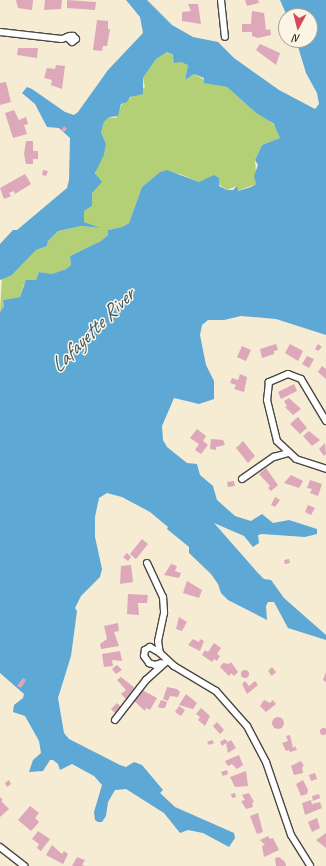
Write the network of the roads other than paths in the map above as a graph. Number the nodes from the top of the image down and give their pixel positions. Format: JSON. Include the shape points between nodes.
{"nodes":[{"id":1,"x":221,"y":0,"type":"edge"},
{"id":2,"x":0,"y":32,"type":"edge"},
{"id":3,"x":67,"y":37,"type":"dead end"},
{"id":4,"x":225,"y":37,"type":"dead end"},
{"id":5,"x":326,"y":421,"type":"edge"},
{"id":6,"x":288,"y":453,"type":"junction"},
{"id":7,"x":326,"y":469,"type":"edge"},
{"id":8,"x":242,"y":479,"type":"dead end"},
{"id":9,"x":147,"y":563,"type":"dead end"},
{"id":10,"x":160,"y":653,"type":"junction"},
{"id":11,"x":167,"y":661,"type":"junction"},
{"id":12,"x":115,"y":720,"type":"dead end"},
{"id":13,"x":0,"y":847,"type":"edge"},
{"id":14,"x":24,"y":866,"type":"edge"},
{"id":15,"x":310,"y":866,"type":"edge"}],
"edges":[{"from":1,"to":4,"type":"street"},
{"from":2,"to":3,"type":"street"},
{"from":5,"to":6,"type":"street","via":[[301,379],[288,374],[270,382],[267,400],[276,436]]},
{"from":6,"to":7,"type":"street","via":[[296,459]]},
{"from":6,"to":8,"type":"street","via":[[274,457]]},
{"from":9,"to":10,"type":"street","via":[[163,596],[164,613],[158,641]]},
{"from":10,"to":11,"type":"street"},
{"from":10,"to":11,"type":"street","via":[[150,647],[145,650],[144,656],[149,663],[155,665]]},
{"from":11,"to":12,"type":"street","via":[[146,680]]},
{"from":11,"to":15,"type":"street","via":[[216,691],[247,726],[266,762],[291,835]]},
{"from":13,"to":14,"type":"street"}]}
